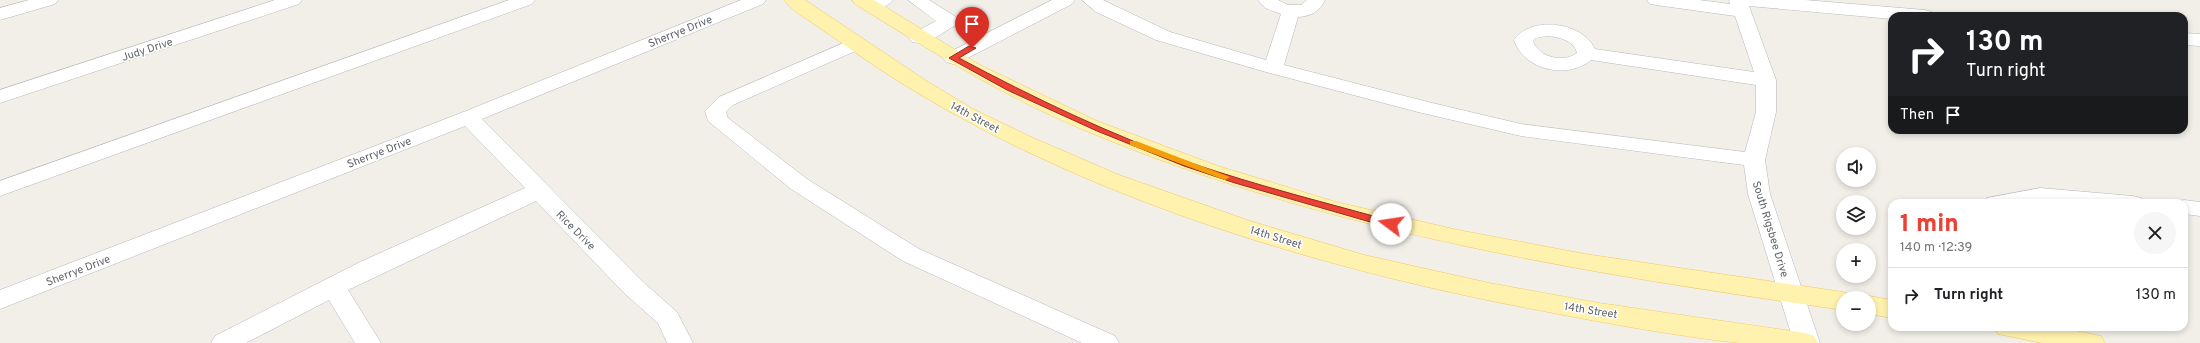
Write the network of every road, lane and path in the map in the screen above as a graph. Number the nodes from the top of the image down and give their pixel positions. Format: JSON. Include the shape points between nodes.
{"nodes":[{"id":1,"x":49,"y":0,"type":"edge"},
{"id":2,"x":293,"y":0,"type":"edge"},
{"id":3,"x":526,"y":0,"type":"edge"},
{"id":4,"x":757,"y":0,"type":"edge"},
{"id":5,"x":793,"y":0,"type":"edge"},
{"id":6,"x":917,"y":0,"type":"edge"},
{"id":7,"x":1066,"y":0,"type":"edge"},
{"id":8,"x":1091,"y":0,"type":"edge"},
{"id":9,"x":1267,"y":0,"type":"edge"},
{"id":10,"x":1316,"y":0,"type":"edge"},
{"id":11,"x":1656,"y":0,"type":"edge"},
{"id":12,"x":871,"y":2,"type":"edge"},
{"id":13,"x":1741,"y":4,"type":"edge"},
{"id":14,"x":1291,"y":11,"type":"junction"},
{"id":15,"x":0,"y":14,"type":"edge"},
{"id":16,"x":1888,"y":14,"type":"edge"},
{"id":17,"x":919,"y":38,"type":"junction"},
{"id":18,"x":2188,"y":39,"type":"edge"},
{"id":19,"x":2200,"y":40,"type":"edge"},
{"id":20,"x":855,"y":44,"type":"junction"},
{"id":21,"x":1588,"y":54,"type":"dead end"},
{"id":22,"x":953,"y":58,"type":"junction"},
{"id":23,"x":1273,"y":68,"type":"junction"},
{"id":24,"x":1766,"y":80,"type":"junction"},
{"id":25,"x":0,"y":97,"type":"edge"},
{"id":26,"x":468,"y":117,"type":"junction"},
{"id":27,"x":1754,"y":160,"type":"junction"},
{"id":28,"x":0,"y":189,"type":"edge"},
{"id":29,"x":538,"y":191,"type":"junction"},
{"id":30,"x":2018,"y":199,"type":"edge"},
{"id":31,"x":2086,"y":199,"type":"edge"},
{"id":32,"x":2188,"y":208,"type":"edge"},
{"id":33,"x":2200,"y":209,"type":"edge"},
{"id":34,"x":333,"y":286,"type":"junction"},
{"id":35,"x":1792,"y":295,"type":"junction"},
{"id":36,"x":0,"y":300,"type":"edge"},
{"id":37,"x":1836,"y":301,"type":"edge"},
{"id":38,"x":1876,"y":306,"type":"edge"},
{"id":39,"x":1888,"y":308,"type":"edge"},
{"id":40,"x":2028,"y":331,"type":"edge"},
{"id":41,"x":224,"y":343,"type":"edge"},
{"id":42,"x":368,"y":343,"type":"edge"},
{"id":43,"x":680,"y":343,"type":"edge"},
{"id":44,"x":1106,"y":343,"type":"edge"},
{"id":45,"x":1806,"y":343,"type":"edge"},
{"id":46,"x":2092,"y":343,"type":"edge"}],
"edges":[{"from":1,"to":15,"type":"street"},
{"from":2,"to":25,"type":"street","name":"Judy Drive"},
{"from":3,"to":28,"type":"street"},
{"from":4,"to":26,"type":"street","name":"Sherrye Drive"},
{"from":5,"to":20,"type":"main road","name":"14th Street"},
{"from":6,"to":17,"type":"street","via":[[949,21]]},
{"from":7,"to":22,"type":"street"},
{"from":8,"to":23,"type":"street","via":[[1102,8],[1163,36]]},
{"from":9,"to":14,"type":"street","via":[[1275,7]]},
{"from":10,"to":14,"type":"street","via":[[1307,10]]},
{"from":11,"to":13,"type":"street"},
{"from":12,"to":17,"type":"main road"},
{"from":13,"to":16,"type":"street"},
{"from":13,"to":24,"type":"street","name":"South Rigsbee Drive"},
{"from":14,"to":23,"type":"street"},
{"from":17,"to":22,"type":"main road"},
{"from":18,"to":19,"type":"street"},
{"from":20,"to":44,"type":"street","via":[[726,102],[716,111],[718,122],[799,184],[911,255]]},
{"from":20,"to":45,"type":"main road","name":"14th Street","via":[[904,77],[967,113],[1038,148],[1121,184],[1257,232],[1381,267],[1478,290]]},
{"from":21,"to":24,"type":"street"},
{"from":22,"to":35,"type":"main road","via":[[1100,130],[1187,164],[1286,196],[1391,224],[1494,247],[1642,273]]},
{"from":23,"to":27,"type":"street","via":[[1521,130]]},
{"from":24,"to":27,"type":"street","name":"South Rigsbee Drive","via":[[1766,112]]},
{"from":26,"to":29,"type":"street","name":"Rice Drive"},
{"from":26,"to":36,"type":"street","name":"Sherrye Drive"},
{"from":27,"to":35,"type":"street","name":"South Rigsbee Drive","via":[[1759,194]]},
{"from":29,"to":34,"type":"street"},
{"from":29,"to":43,"type":"street","name":"Rice Drive","via":[[633,287],[668,318]]},
{"from":30,"to":31,"type":"street","via":[[2040,195]]},
{"from":32,"to":33,"type":"street"},
{"from":34,"to":41,"type":"street"},
{"from":34,"to":42,"type":"street"},
{"from":35,"to":37,"type":"main road"},
{"from":35,"to":45,"type":"street","name":"South Rigsbee Drive"},
{"from":38,"to":39,"type":"main road"},
{"from":40,"to":46,"type":"main road"}]}
